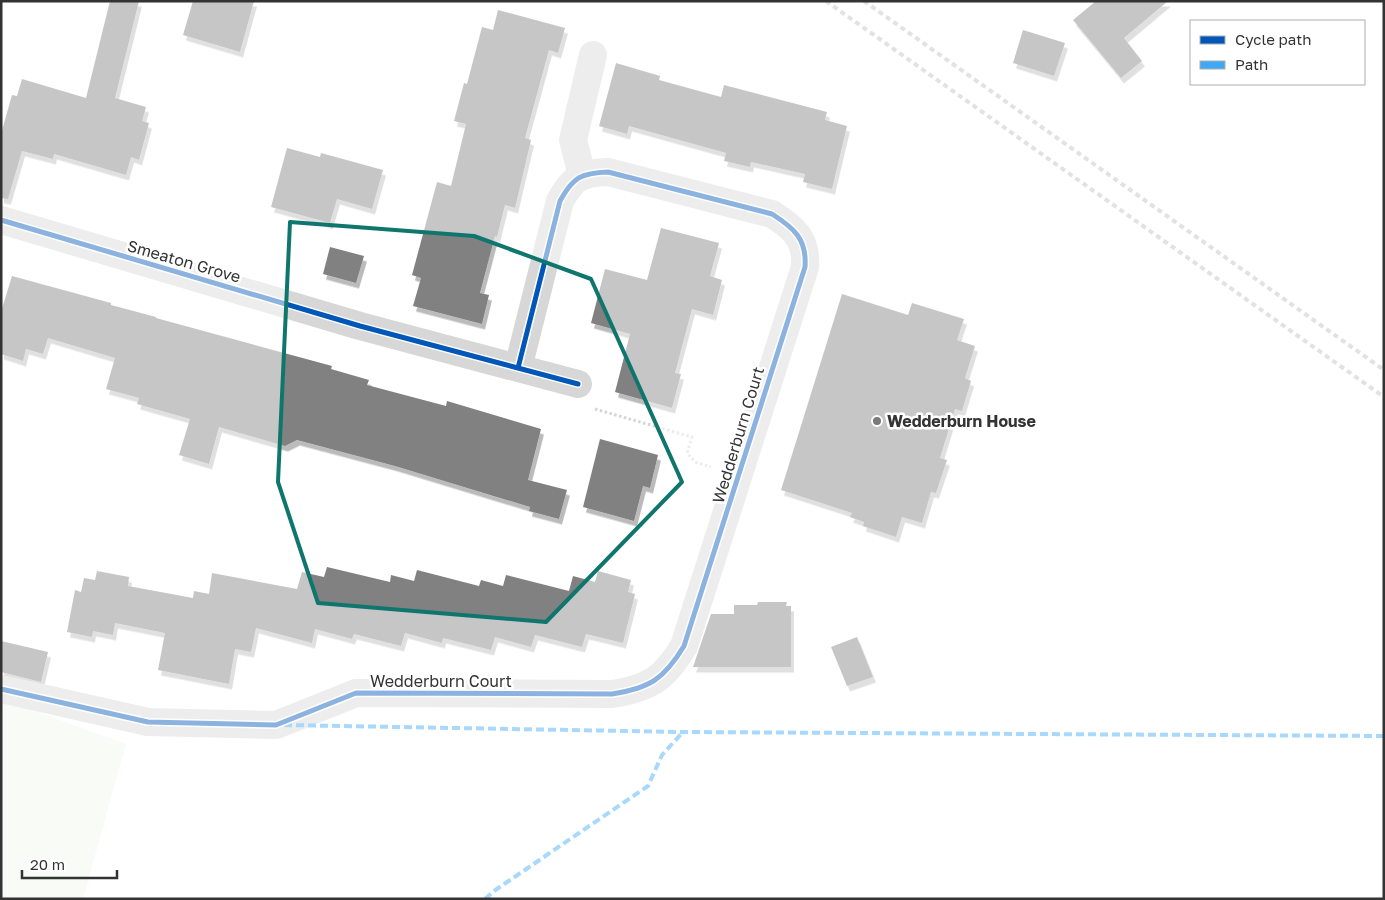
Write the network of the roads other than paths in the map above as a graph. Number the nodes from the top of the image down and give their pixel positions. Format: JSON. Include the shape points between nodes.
{"nodes":[{"id":1,"x":593,"y":56,"type":"dead end"},
{"id":2,"x":582,"y":175,"type":"junction"},
{"id":3,"x":1,"y":220,"type":"edge"},
{"id":4,"x":518,"y":368,"type":"junction"},
{"id":5,"x":583,"y":395,"type":"road end"},
{"id":6,"x":1,"y":690,"type":"edge"}],
"edges":[{"from":1,"to":2,"type":"street","via":[[573,140]]},
{"from":2,"to":4,"type":"street","via":[[569,184],[560,201]]},
{"from":2,"to":6,"type":"street","name":"Wedderburn Court","via":[[608,172],[772,214],[788,224],[806,252],[805,267],[684,646],[672,666],[653,682],[612,694],[356,693],[276,725],[148,722]]},
{"from":3,"to":4,"type":"street","name":"Smeaton Grove","via":[[360,326]]},
{"from":4,"to":5,"type":"street"}]}
